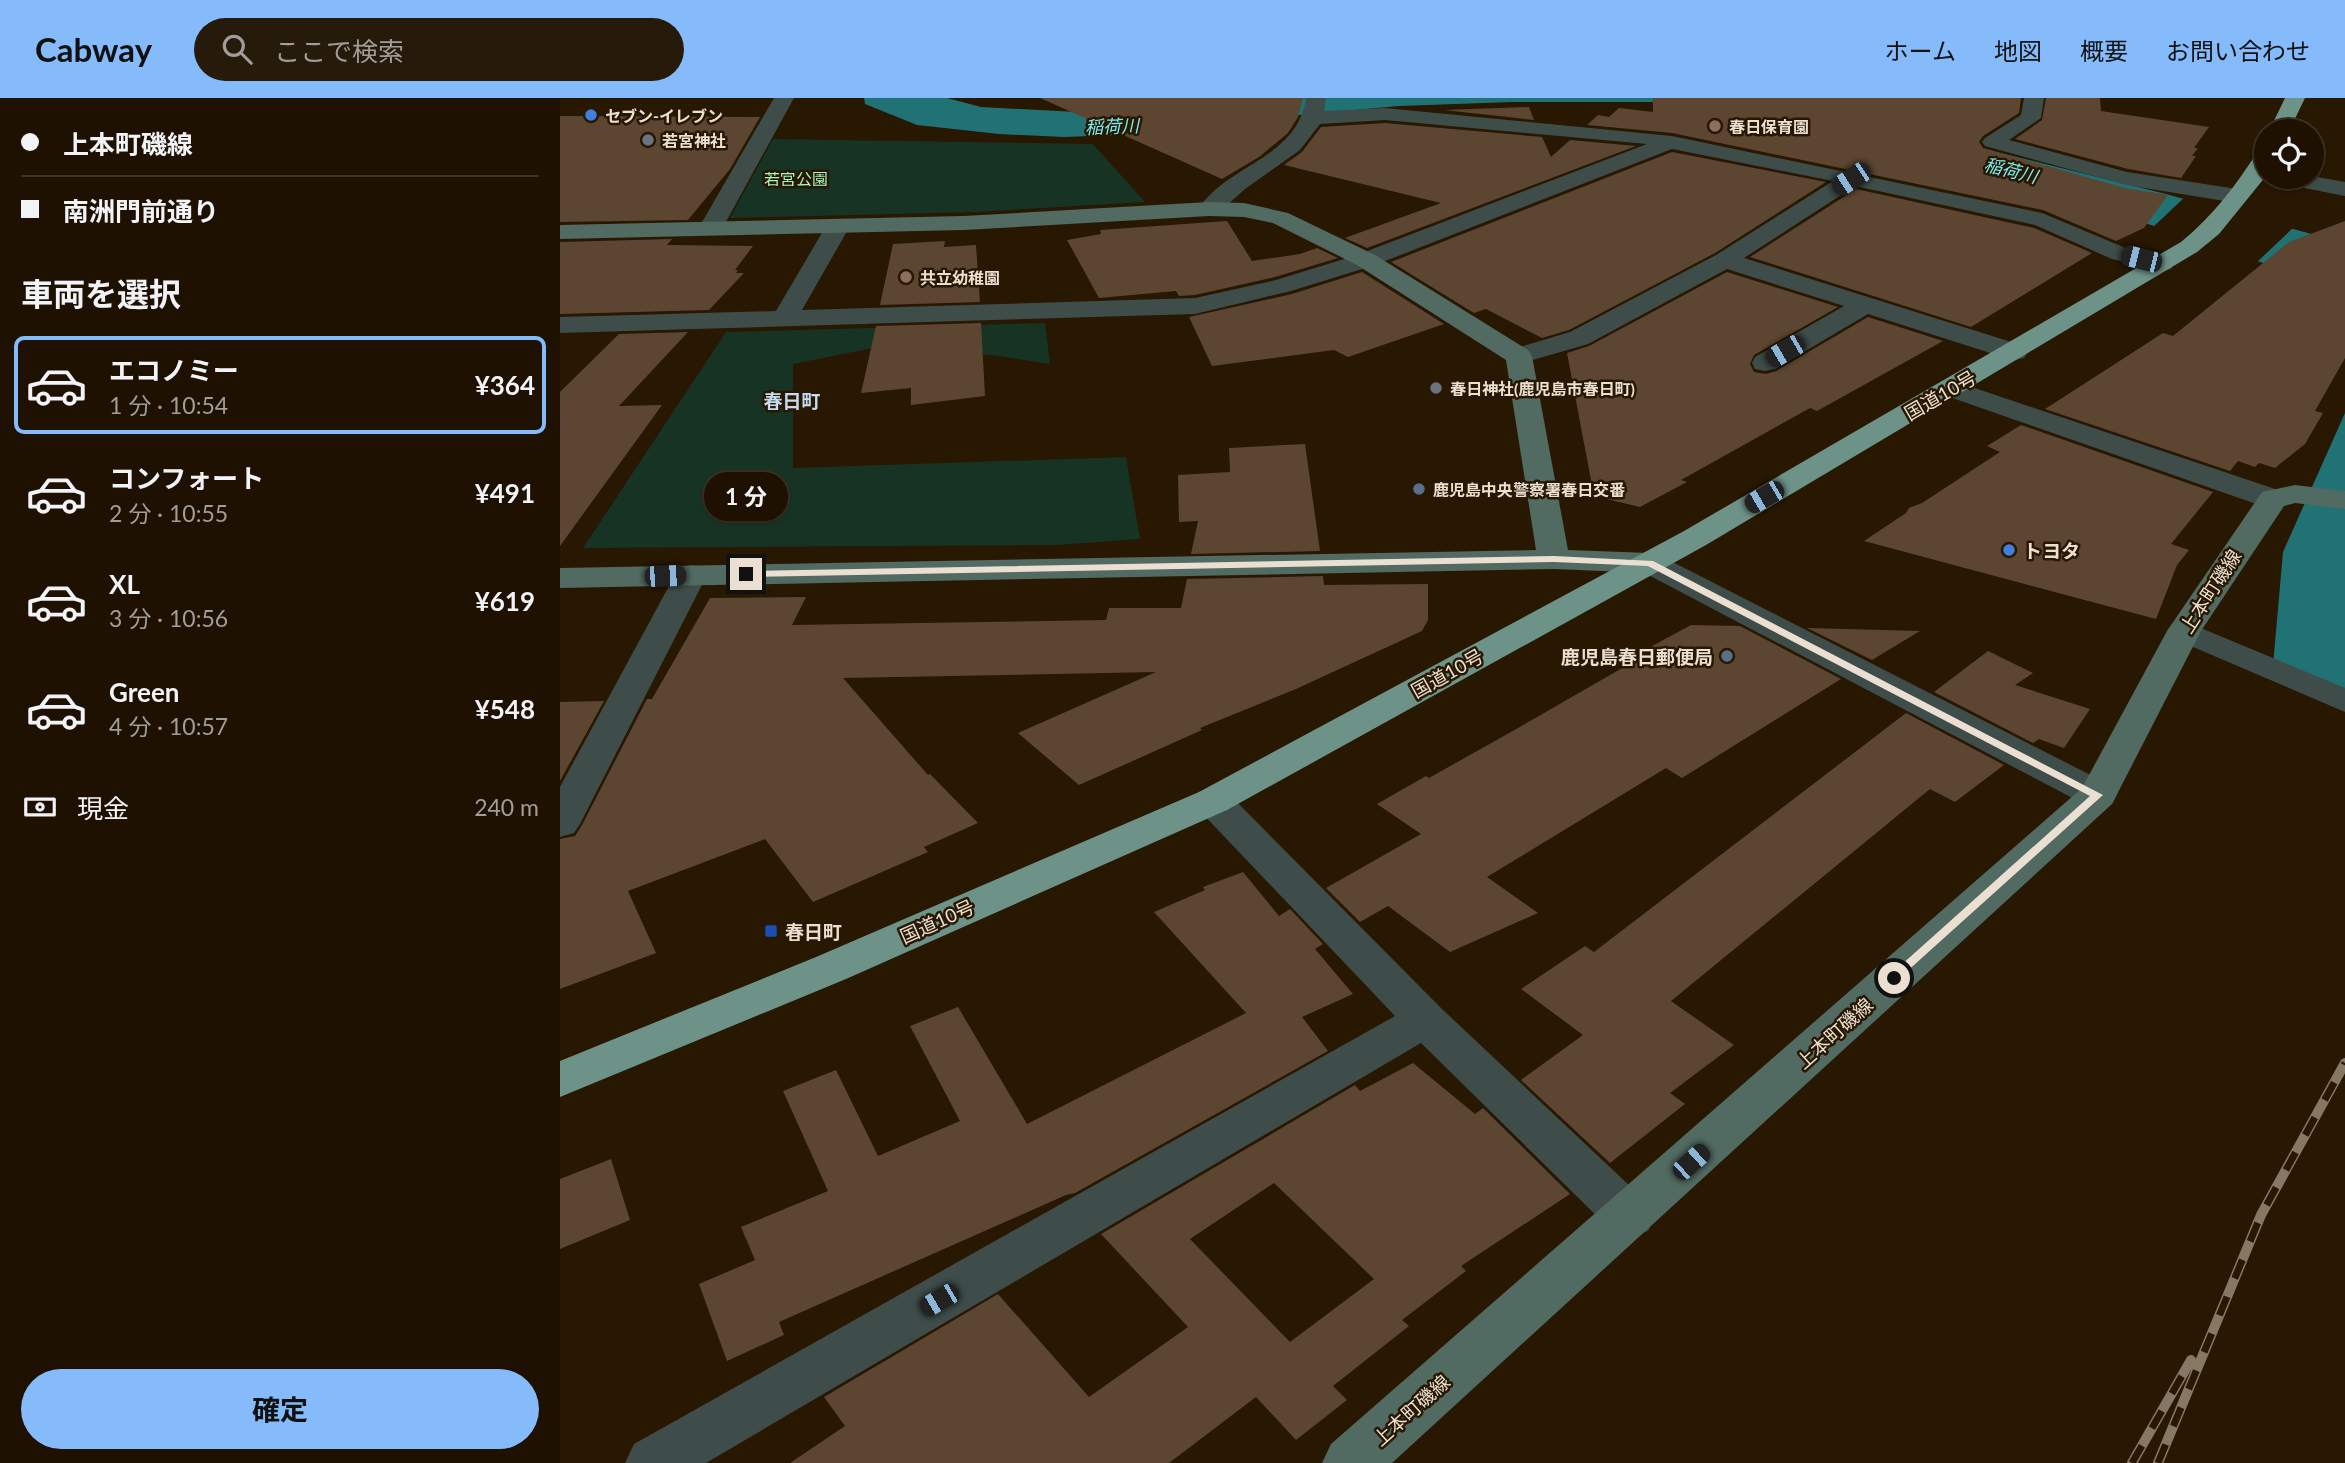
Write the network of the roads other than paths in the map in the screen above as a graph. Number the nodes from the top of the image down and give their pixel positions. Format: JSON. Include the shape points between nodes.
{"nodes":[{"id":1,"x":784,"y":98,"type":"edge"},
{"id":2,"x":2034,"y":98,"type":"edge"},
{"id":3,"x":2295,"y":98,"type":"edge"},
{"id":4,"x":1316,"y":108,"type":"edge"},
{"id":5,"x":2285,"y":119,"type":"edge"},
{"id":6,"x":1672,"y":142,"type":"junction"},
{"id":7,"x":2254,"y":178,"type":"edge"},
{"id":8,"x":1851,"y":179,"type":"junction"},
{"id":9,"x":2324,"y":185,"type":"edge"},
{"id":10,"x":2345,"y":189,"type":"edge"},
{"id":11,"x":2235,"y":198,"type":"junction"},
{"id":12,"x":1209,"y":209,"type":"junction"},
{"id":13,"x":838,"y":226,"type":"junction"},
{"id":14,"x":710,"y":229,"type":"junction"},
{"id":15,"x":560,"y":232,"type":"edge"},
{"id":16,"x":1366,"y":260,"type":"junction"},
{"id":17,"x":1726,"y":260,"type":"junction"},
{"id":18,"x":2162,"y":264,"type":"junction"},
{"id":19,"x":1864,"y":305,"type":"junction"},
{"id":20,"x":784,"y":319,"type":"junction"},
{"id":21,"x":560,"y":325,"type":"edge"},
{"id":22,"x":2015,"y":352,"type":"junction"},
{"id":23,"x":1520,"y":356,"type":"junction"},
{"id":24,"x":1765,"y":363,"type":"dead end"},
{"id":25,"x":1951,"y":388,"type":"junction"},
{"id":26,"x":2284,"y":496,"type":"junction"},
{"id":27,"x":2345,"y":500,"type":"edge"},
{"id":28,"x":1554,"y":559,"type":"junction"},
{"id":29,"x":1650,"y":563,"type":"junction"},
{"id":30,"x":691,"y":575,"type":"junction"},
{"id":31,"x":560,"y":578,"type":"edge"},
{"id":32,"x":2184,"y":631,"type":"junction"},
{"id":33,"x":2345,"y":701,"type":"edge"},
{"id":34,"x":2098,"y":795,"type":"junction"},
{"id":35,"x":1213,"y":801,"type":"junction"},
{"id":36,"x":565,"y":808,"type":"edge"},
{"id":37,"x":1425,"y":1020,"type":"junction"},
{"id":38,"x":560,"y":1080,"type":"edge"},
{"id":39,"x":1630,"y":1217,"type":"junction"},
{"id":40,"x":654,"y":1463,"type":"edge"},
{"id":41,"x":1351,"y":1463,"type":"edge"}],
"edges":[{"from":1,"to":14,"type":"street"},
{"from":2,"to":11,"type":"street","via":[[2031,118],[1992,142],[2126,178]]},
{"from":3,"to":5,"type":"highway"},
{"from":4,"to":6,"type":"street"},
{"from":4,"to":12,"type":"street","via":[[1291,149],[1245,178]]},
{"from":6,"to":8,"type":"street"},
{"from":6,"to":16,"type":"street"},
{"from":7,"to":11,"type":"highway","name":"国道10号"},
{"from":8,"to":17,"type":"street"},
{"from":8,"to":18,"type":"street","via":[[2042,220],[2120,254]]},
{"from":9,"to":10,"type":"street"},
{"from":11,"to":18,"type":"highway","name":"国道10号","via":[[2211,229]]},
{"from":12,"to":13,"type":"street"},
{"from":12,"to":16,"type":"street","via":[[1280,218]]},
{"from":13,"to":14,"type":"street"},
{"from":13,"to":20,"type":"street"},
{"from":14,"to":15,"type":"street"},
{"from":16,"to":20,"type":"street","via":[[1195,306]]},
{"from":16,"to":23,"type":"street"},
{"from":17,"to":19,"type":"street"},
{"from":17,"to":23,"type":"street","via":[[1579,338]]},
{"from":18,"to":22,"type":"highway","name":"国道10号"},
{"from":19,"to":22,"type":"street"},
{"from":19,"to":24,"type":"street"},
{"from":20,"to":21,"type":"street"},
{"from":22,"to":25,"type":"highway","name":"国道10号"},
{"from":23,"to":28,"type":"street"},
{"from":25,"to":26,"type":"street"},
{"from":25,"to":29,"type":"highway","name":"国道10号"},
{"from":26,"to":27,"type":"street"},
{"from":26,"to":32,"type":"street","name":"上本町磯線"},
{"from":28,"to":29,"type":"street"},
{"from":28,"to":30,"type":"street"},
{"from":29,"to":34,"type":"street"},
{"from":29,"to":35,"type":"highway","name":"国道10号"},
{"from":30,"to":31,"type":"street"},
{"from":30,"to":36,"type":"street"},
{"from":32,"to":33,"type":"street"},
{"from":32,"to":34,"type":"street","name":"上本町磯線"},
{"from":34,"to":39,"type":"street","name":"上本町磯線"},
{"from":35,"to":37,"type":"street"},
{"from":35,"to":38,"type":"highway","name":"国道10号"},
{"from":37,"to":39,"type":"street"},
{"from":37,"to":40,"type":"street"},
{"from":39,"to":41,"type":"street","name":"上本町磯線"}]}
